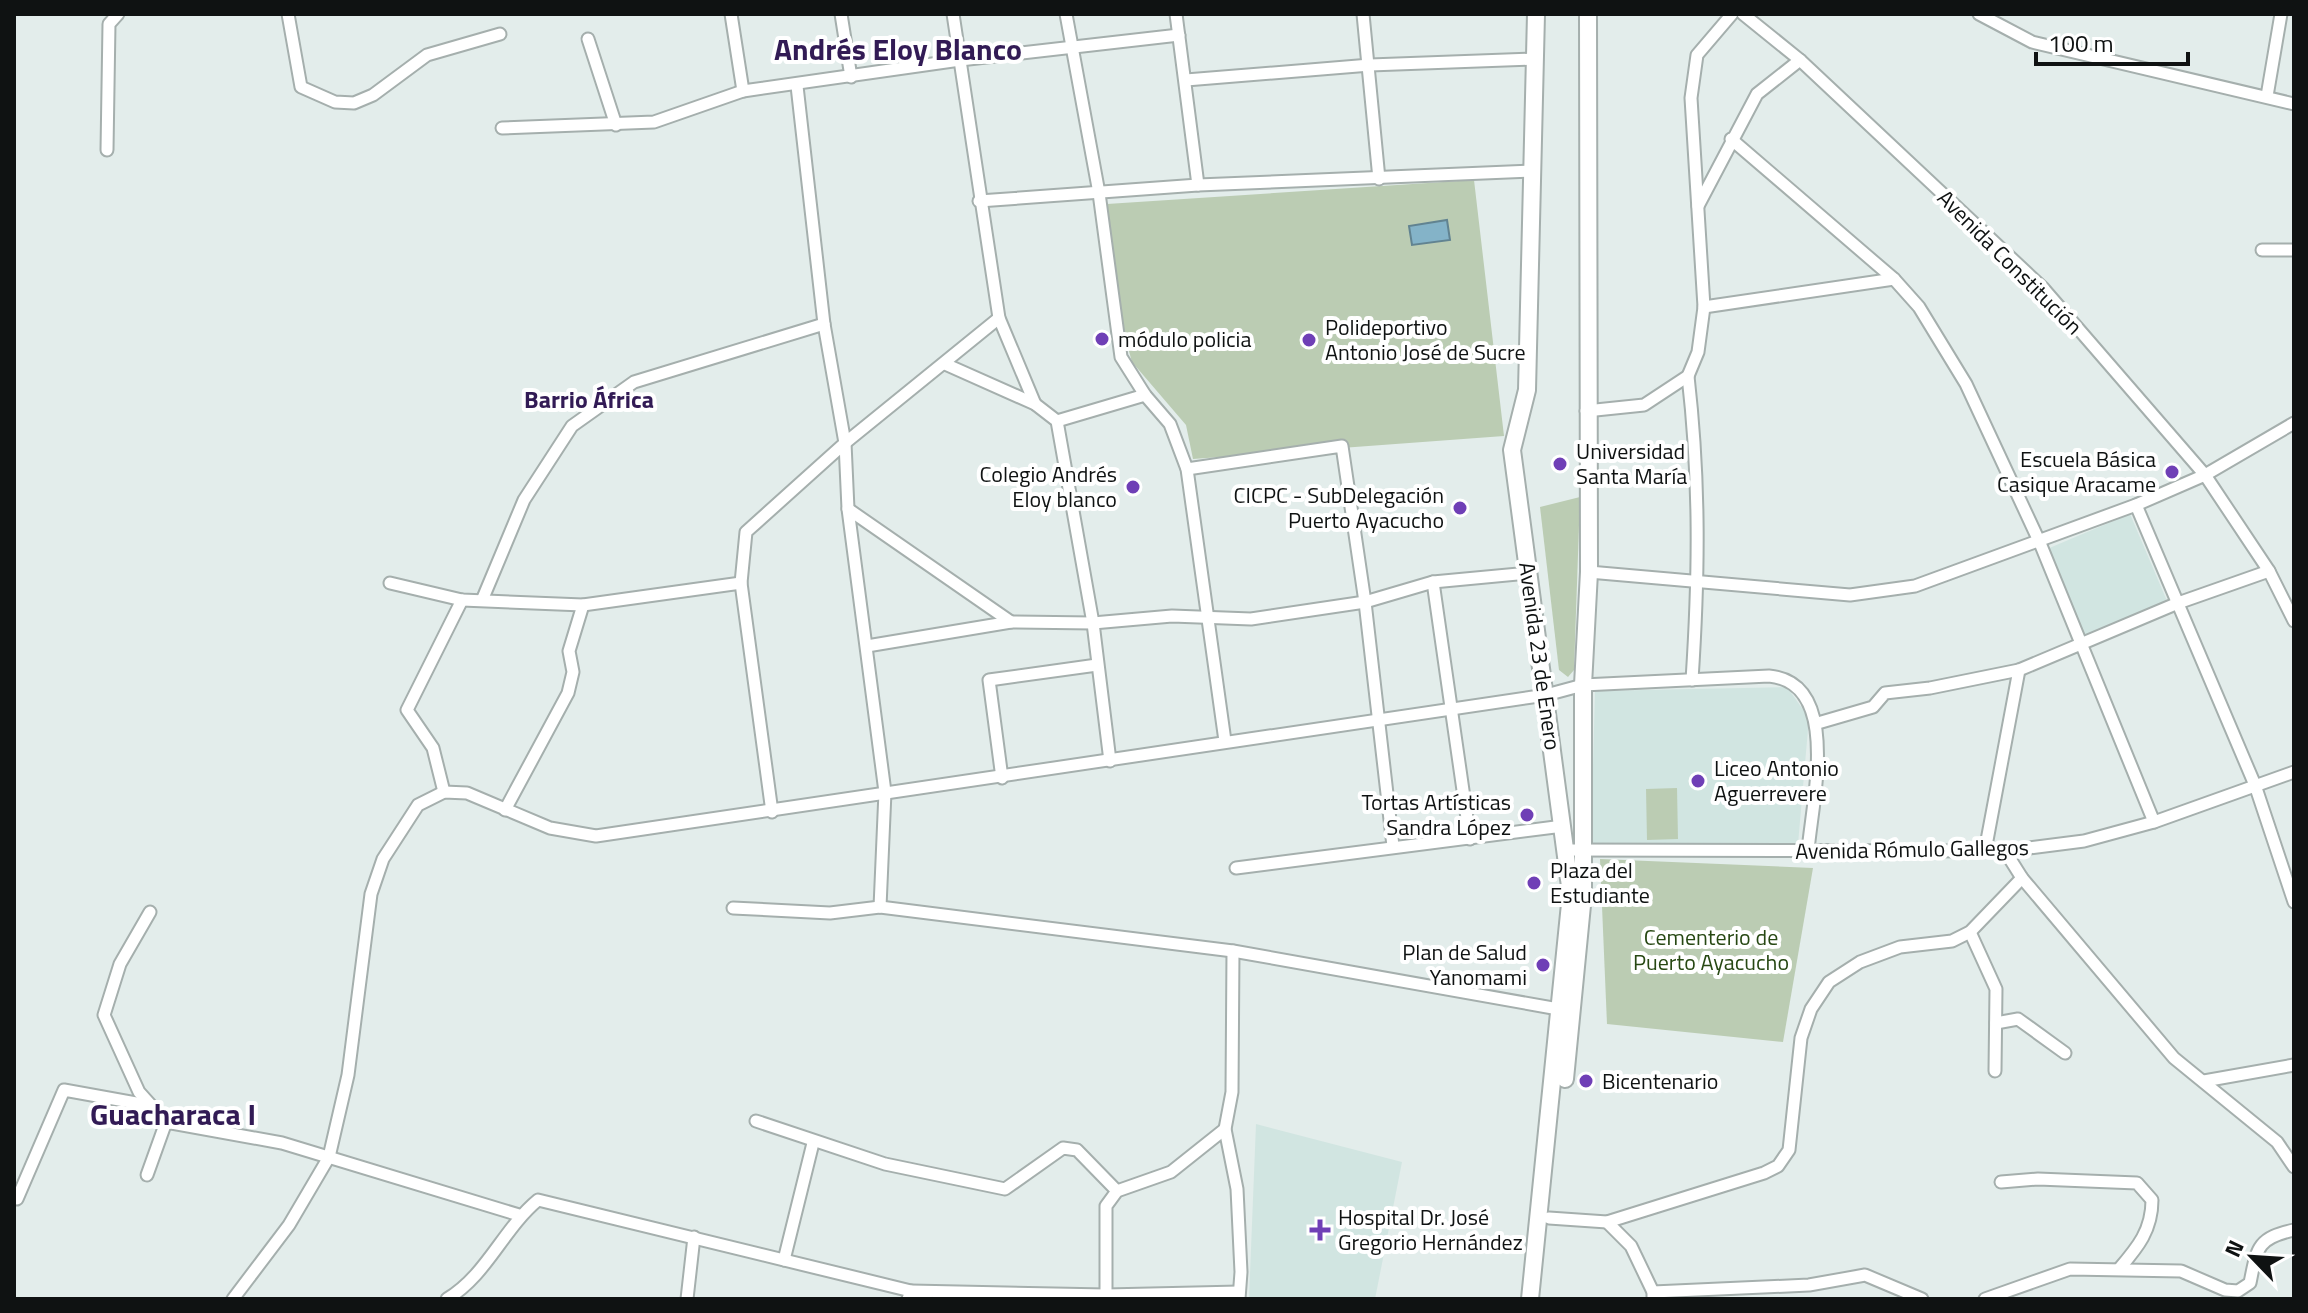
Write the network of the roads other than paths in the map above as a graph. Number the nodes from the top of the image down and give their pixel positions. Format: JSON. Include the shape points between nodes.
{"nodes":[{"id":1,"x":118,"y":14,"type":"edge"},
{"id":2,"x":288,"y":14,"type":"edge"},
{"id":3,"x":731,"y":14,"type":"edge"},
{"id":4,"x":841,"y":14,"type":"edge"},
{"id":5,"x":953,"y":14,"type":"edge"},
{"id":6,"x":1066,"y":14,"type":"edge"},
{"id":7,"x":1176,"y":14,"type":"edge"},
{"id":8,"x":1363,"y":14,"type":"edge"},
{"id":9,"x":1536,"y":14,"type":"edge"},
{"id":10,"x":1588,"y":14,"type":"edge"},
{"id":11,"x":1732,"y":14,"type":"edge"},
{"id":12,"x":1743,"y":14,"type":"edge"},
{"id":13,"x":1979,"y":14,"type":"edge"},
{"id":14,"x":2281,"y":14,"type":"edge"},
{"id":15,"x":500,"y":34,"type":"dead end"},
{"id":16,"x":1179,"y":35,"type":"junction"},
{"id":17,"x":588,"y":39,"type":"dead end"},
{"id":18,"x":1072,"y":46,"type":"junction"},
{"id":19,"x":1535,"y":59,"type":"junction"},
{"id":20,"x":960,"y":60,"type":"junction"},
{"id":21,"x":1800,"y":60,"type":"junction"},
{"id":22,"x":1370,"y":65,"type":"junction"},
{"id":23,"x":851,"y":77,"type":"junction"},
{"id":24,"x":1186,"y":80,"type":"junction"},
{"id":25,"x":797,"y":86,"type":"junction"},
{"id":26,"x":743,"y":91,"type":"junction"},
{"id":27,"x":2267,"y":96,"type":"junction"},
{"id":28,"x":2294,"y":104,"type":"edge"},
{"id":29,"x":616,"y":125,"type":"junction"},
{"id":30,"x":502,"y":128,"type":"dead end"},
{"id":31,"x":1731,"y":139,"type":"junction"},
{"id":32,"x":107,"y":150,"type":"dead end"},
{"id":33,"x":1534,"y":171,"type":"junction"},
{"id":34,"x":1379,"y":179,"type":"junction"},
{"id":35,"x":1198,"y":185,"type":"junction"},
{"id":36,"x":1099,"y":193,"type":"junction"},
{"id":37,"x":979,"y":201,"type":"junction"},
{"id":38,"x":1697,"y":206,"type":"junction"},
{"id":39,"x":2262,"y":250,"type":"dead end"},
{"id":40,"x":2294,"y":250,"type":"edge"},
{"id":41,"x":1894,"y":279,"type":"junction"},
{"id":42,"x":1704,"y":307,"type":"junction"},
{"id":43,"x":999,"y":318,"type":"junction"},
{"id":44,"x":824,"y":324,"type":"junction"},
{"id":45,"x":945,"y":364,"type":"junction"},
{"id":46,"x":1688,"y":376,"type":"junction"},
{"id":47,"x":1145,"y":395,"type":"junction"},
{"id":48,"x":1035,"y":404,"type":"junction"},
{"id":49,"x":1586,"y":411,"type":"junction"},
{"id":50,"x":1057,"y":421,"type":"junction"},
{"id":51,"x":2294,"y":423,"type":"edge"},
{"id":52,"x":845,"y":443,"type":"junction"},
{"id":53,"x":1187,"y":469,"type":"junction"},
{"id":54,"x":2205,"y":475,"type":"junction"},
{"id":55,"x":2136,"y":505,"type":"junction"},
{"id":56,"x":848,"y":509,"type":"junction"},
{"id":57,"x":2040,"y":543,"type":"junction"},
{"id":58,"x":2269,"y":571,"type":"junction"},
{"id":59,"x":1589,"y":572,"type":"junction"},
{"id":60,"x":1528,"y":573,"type":"junction"},
{"id":61,"x":1433,"y":582,"type":"junction"},
{"id":62,"x":1698,"y":582,"type":"junction"},
{"id":63,"x":390,"y":583,"type":"dead end"},
{"id":64,"x":741,"y":583,"type":"junction"},
{"id":65,"x":483,"y":598,"type":"junction"},
{"id":66,"x":462,"y":600,"type":"junction"},
{"id":67,"x":1365,"y":602,"type":"junction"},
{"id":68,"x":2178,"y":603,"type":"junction"},
{"id":69,"x":583,"y":605,"type":"junction"},
{"id":70,"x":1210,"y":616,"type":"junction"},
{"id":71,"x":2294,"y":621,"type":"edge"},
{"id":72,"x":1011,"y":622,"type":"junction"},
{"id":73,"x":1093,"y":623,"type":"junction"},
{"id":74,"x":2081,"y":641,"type":"junction"},
{"id":75,"x":867,"y":646,"type":"junction"},
{"id":76,"x":1097,"y":665,"type":"junction"},
{"id":77,"x":2019,"y":670,"type":"junction"},
{"id":78,"x":1692,"y":680,"type":"junction"},
{"id":79,"x":1583,"y":685,"type":"junction"},
{"id":80,"x":1546,"y":695,"type":"junction"},
{"id":81,"x":1453,"y":707,"type":"junction"},
{"id":82,"x":1377,"y":719,"type":"junction"},
{"id":83,"x":1818,"y":723,"type":"junction"},
{"id":84,"x":1225,"y":741,"type":"junction"},
{"id":85,"x":1110,"y":761,"type":"junction"},
{"id":86,"x":2294,"y":772,"type":"edge"},
{"id":87,"x":1002,"y":778,"type":"junction"},
{"id":88,"x":2255,"y":785,"type":"junction"},
{"id":89,"x":444,"y":792,"type":"junction"},
{"id":90,"x":885,"y":792,"type":"junction"},
{"id":91,"x":505,"y":810,"type":"junction"},
{"id":92,"x":772,"y":812,"type":"junction"},
{"id":93,"x":2154,"y":822,"type":"junction"},
{"id":94,"x":1563,"y":826,"type":"junction"},
{"id":95,"x":1470,"y":839,"type":"junction"},
{"id":96,"x":1393,"y":846,"type":"junction"},
{"id":97,"x":1575,"y":849,"type":"junction"},
{"id":98,"x":1808,"y":851,"type":"junction"},
{"id":99,"x":1985,"y":851,"type":"junction"},
{"id":100,"x":2005,"y":851,"type":"junction"},
{"id":101,"x":1236,"y":868,"type":"dead end"},
{"id":102,"x":2022,"y":878,"type":"junction"},
{"id":103,"x":2294,"y":902,"type":"edge"},
{"id":104,"x":880,"y":907,"type":"junction"},
{"id":105,"x":733,"y":908,"type":"dead end"},
{"id":106,"x":150,"y":912,"type":"dead end"},
{"id":107,"x":1970,"y":932,"type":"junction"},
{"id":108,"x":1233,"y":951,"type":"junction"},
{"id":109,"x":1567,"y":1011,"type":"junction"},
{"id":110,"x":1996,"y":1023,"type":"junction"},
{"id":111,"x":2065,"y":1053,"type":"dead end"},
{"id":112,"x":2294,"y":1065,"type":"edge"},
{"id":113,"x":1995,"y":1071,"type":"dead end"},
{"id":114,"x":2204,"y":1081,"type":"junction"},
{"id":115,"x":756,"y":1121,"type":"dead end"},
{"id":116,"x":166,"y":1122,"type":"junction"},
{"id":117,"x":1225,"y":1129,"type":"junction"},
{"id":118,"x":813,"y":1143,"type":"junction"},
{"id":119,"x":329,"y":1157,"type":"junction"},
{"id":120,"x":2294,"y":1167,"type":"edge"},
{"id":121,"x":147,"y":1175,"type":"dead end"},
{"id":122,"x":2001,"y":1182,"type":"dead end"},
{"id":123,"x":1117,"y":1191,"type":"junction"},
{"id":124,"x":17,"y":1199,"type":"dead end"},
{"id":125,"x":519,"y":1215,"type":"junction"},
{"id":126,"x":1549,"y":1218,"type":"junction"},
{"id":127,"x":1607,"y":1222,"type":"junction"},
{"id":128,"x":2294,"y":1230,"type":"edge"},
{"id":129,"x":694,"y":1237,"type":"junction"},
{"id":130,"x":784,"y":1260,"type":"junction"},
{"id":131,"x":2119,"y":1269,"type":"junction"},
{"id":132,"x":1809,"y":1285,"type":"junction"},
{"id":133,"x":909,"y":1295,"type":"edge"},
{"id":134,"x":1106,"y":1295,"type":"junction"},
{"id":135,"x":1239,"y":1295,"type":"edge"},
{"id":136,"x":1653,"y":1296,"type":"edge"},
{"id":137,"x":233,"y":1299,"type":"edge"},
{"id":138,"x":447,"y":1299,"type":"edge"},
{"id":139,"x":687,"y":1299,"type":"edge"},
{"id":140,"x":927,"y":1299,"type":"edge"},
{"id":141,"x":1530,"y":1299,"type":"edge"},
{"id":142,"x":1541,"y":1299,"type":"edge"},
{"id":143,"x":1810,"y":1299,"type":"edge"},
{"id":144,"x":1922,"y":1299,"type":"edge"},
{"id":145,"x":1985,"y":1299,"type":"edge"}],
"edges":[{"from":1,"to":32,"type":"street","via":[[109,24]]},
{"from":2,"to":15,"type":"street","via":[[301,87],[335,102],[354,103],[373,95],[427,55]]},
{"from":3,"to":26,"type":"street"},
{"from":4,"to":23,"type":"street"},
{"from":5,"to":20,"type":"street"},
{"from":6,"to":18,"type":"street"},
{"from":7,"to":16,"type":"street"},
{"from":8,"to":22,"type":"street"},
{"from":9,"to":19,"type":"main road","name":"Avenida 23 de Enero"},
{"from":10,"to":49,"type":"main road","name":"Avenida 23 de Enero"},
{"from":11,"to":38,"type":"street","via":[[1697,55],[1691,98]]},
{"from":12,"to":21,"type":"street","name":"Avenida Constitución"},
{"from":13,"to":27,"type":"street","via":[[2032,42]]},
{"from":14,"to":27,"type":"street"},
{"from":16,"to":18,"type":"street"},
{"from":16,"to":24,"type":"street"},
{"from":17,"to":29,"type":"street"},
{"from":18,"to":20,"type":"street"},
{"from":18,"to":36,"type":"street"},
{"from":19,"to":22,"type":"street"},
{"from":19,"to":33,"type":"main road","name":"Avenida 23 de Enero"},
{"from":20,"to":23,"type":"street"},
{"from":20,"to":37,"type":"street"},
{"from":21,"to":31,"type":"street","via":[[1757,94]]},
{"from":21,"to":54,"type":"street","name":"Avenida Constitución","via":[[2043,288]]},
{"from":22,"to":24,"type":"street"},
{"from":22,"to":34,"type":"street"},
{"from":23,"to":25,"type":"street"},
{"from":24,"to":35,"type":"street"},
{"from":25,"to":26,"type":"street"},
{"from":25,"to":44,"type":"street"},
{"from":26,"to":29,"type":"street","via":[[654,122]]},
{"from":27,"to":28,"type":"street"},
{"from":29,"to":30,"type":"street"},
{"from":31,"to":38,"type":"street"},
{"from":31,"to":41,"type":"street"},
{"from":33,"to":34,"type":"street"},
{"from":33,"to":60,"type":"main road","name":"Avenida 23 de Enero","via":[[1527,390],[1512,450]]},
{"from":34,"to":35,"type":"street"},
{"from":35,"to":36,"type":"street"},
{"from":36,"to":37,"type":"street"},
{"from":36,"to":47,"type":"street","via":[[1121,357]]},
{"from":37,"to":43,"type":"street"},
{"from":38,"to":42,"type":"street"},
{"from":39,"to":40,"type":"street"},
{"from":41,"to":42,"type":"street"},
{"from":41,"to":57,"type":"street","via":[[1919,307],[1966,384]]},
{"from":42,"to":46,"type":"street"},
{"from":43,"to":45,"type":"street"},
{"from":43,"to":48,"type":"street"},
{"from":44,"to":52,"type":"street"},
{"from":44,"to":65,"type":"street","via":[[634,382],[572,426],[524,500]]},
{"from":45,"to":48,"type":"street"},
{"from":45,"to":52,"type":"street"},
{"from":46,"to":49,"type":"street","via":[[1644,405]]},
{"from":46,"to":62,"type":"street","via":[[1698,466]]},
{"from":47,"to":50,"type":"street"},
{"from":47,"to":53,"type":"street","via":[[1170,424]]},
{"from":48,"to":50,"type":"street"},
{"from":49,"to":59,"type":"main road","name":"Avenida 23 de Enero"},
{"from":50,"to":73,"type":"street"},
{"from":51,"to":54,"type":"street"},
{"from":52,"to":56,"type":"street"},
{"from":52,"to":64,"type":"street","via":[[746,532]]},
{"from":53,"to":67,"type":"street","via":[[1342,446]]},
{"from":53,"to":70,"type":"street"},
{"from":54,"to":55,"type":"street"},
{"from":54,"to":58,"type":"street","name":"Avenida Constitución"},
{"from":55,"to":57,"type":"street"},
{"from":55,"to":68,"type":"street"},
{"from":56,"to":72,"type":"street"},
{"from":56,"to":75,"type":"street"},
{"from":57,"to":62,"type":"street","via":[[1915,586],[1872,593]]},
{"from":57,"to":74,"type":"street"},
{"from":58,"to":68,"type":"street"},
{"from":58,"to":71,"type":"street","name":"Avenida Constitución"},
{"from":59,"to":62,"type":"street"},
{"from":59,"to":79,"type":"main road","name":"Avenida 23 de Enero"},
{"from":60,"to":61,"type":"street"},
{"from":60,"to":80,"type":"main road","name":"Avenida 23 de Enero"},
{"from":61,"to":67,"type":"street"},
{"from":61,"to":81,"type":"street"},
{"from":62,"to":78,"type":"street"},
{"from":63,"to":66,"type":"street"},
{"from":64,"to":69,"type":"street"},
{"from":64,"to":92,"type":"street"},
{"from":65,"to":66,"type":"street"},
{"from":65,"to":69,"type":"street"},
{"from":66,"to":89,"type":"street","via":[[407,710],[433,748]]},
{"from":67,"to":70,"type":"street","via":[[1251,619]]},
{"from":67,"to":82,"type":"street"},
{"from":68,"to":74,"type":"street"},
{"from":68,"to":88,"type":"street"},
{"from":69,"to":91,"type":"street","via":[[569,651],[573,672],[568,693]]},
{"from":70,"to":73,"type":"street"},
{"from":70,"to":84,"type":"street"},
{"from":72,"to":73,"type":"street"},
{"from":72,"to":75,"type":"street"},
{"from":73,"to":76,"type":"street"},
{"from":74,"to":77,"type":"street"},
{"from":74,"to":93,"type":"street"},
{"from":75,"to":90,"type":"street"},
{"from":76,"to":85,"type":"street"},
{"from":76,"to":87,"type":"street","via":[[989,680]]},
{"from":77,"to":83,"type":"street","via":[[1885,693],[1873,707]]},
{"from":77,"to":99,"type":"street"},
{"from":78,"to":79,"type":"street"},
{"from":78,"to":83,"type":"street","via":[[1784,677],[1803,690]]},
{"from":79,"to":80,"type":"street"},
{"from":79,"to":97,"type":"main road","name":"Avenida 23 de Enero"},
{"from":80,"to":81,"type":"street"},
{"from":80,"to":94,"type":"main road","name":"Avenida 23 de Enero"},
{"from":81,"to":82,"type":"street"},
{"from":81,"to":95,"type":"street"},
{"from":82,"to":84,"type":"street"},
{"from":82,"to":96,"type":"street"},
{"from":83,"to":98,"type":"street"},
{"from":84,"to":85,"type":"street"},
{"from":85,"to":87,"type":"street"},
{"from":86,"to":88,"type":"street","name":"Avenida Rómulo Gallegos"},
{"from":87,"to":90,"type":"street"},
{"from":88,"to":93,"type":"street","name":"Avenida Rómulo Gallegos"},
{"from":88,"to":103,"type":"street"},
{"from":89,"to":91,"type":"street","via":[[467,793]]},
{"from":89,"to":119,"type":"street","via":[[418,805],[383,859],[371,894],[348,1075]]},
{"from":90,"to":92,"type":"street"},
{"from":90,"to":104,"type":"street"},
{"from":91,"to":92,"type":"street","via":[[550,828],[596,836]]},
{"from":93,"to":100,"type":"street","name":"Avenida Rómulo Gallegos","via":[[2084,841]]},
{"from":94,"to":95,"type":"street"},
{"from":94,"to":97,"type":"main road","name":"Avenida 23 de Enero"},
{"from":95,"to":96,"type":"street"},
{"from":96,"to":101,"type":"street"},
{"from":97,"to":98,"type":"street","name":"Avenida Rómulo Gallegos"},
{"from":97,"to":109,"type":"main road","name":"Avenida 23 de Enero"},
{"from":98,"to":99,"type":"street","name":"Avenida Rómulo Gallegos"},
{"from":99,"to":100,"type":"street","name":"Avenida Rómulo Gallegos"},
{"from":100,"to":102,"type":"street"},
{"from":102,"to":107,"type":"street"},
{"from":102,"to":114,"type":"street","via":[[2174,1058]]},
{"from":104,"to":105,"type":"street","via":[[830,913]]},
{"from":104,"to":108,"type":"street"},
{"from":106,"to":116,"type":"street","via":[[120,964],[104,1015],[139,1092]]},
{"from":107,"to":110,"type":"street","via":[[1996,989]]},
{"from":107,"to":127,"type":"street","via":[[1952,941],[1900,947],[1860,962],[1829,982],[1811,1009],[1801,1038],[1789,1150],[1778,1166]]},
{"from":108,"to":109,"type":"street"},
{"from":108,"to":117,"type":"street","via":[[1232,1092]]},
{"from":109,"to":126,"type":"main road","name":"Avenida 23 de Enero"},
{"from":109,"to":141,"type":"main road","name":"Avenida 23 de Enero"},
{"from":110,"to":111,"type":"street","via":[[2018,1019]]},
{"from":110,"to":113,"type":"street"},
{"from":112,"to":114,"type":"street"},
{"from":114,"to":120,"type":"street","via":[[2277,1142]]},
{"from":115,"to":118,"type":"street"},
{"from":116,"to":119,"type":"street"},
{"from":116,"to":121,"type":"street"},
{"from":116,"to":124,"type":"street","via":[[136,1103],[64,1090]]},
{"from":117,"to":123,"type":"street","via":[[1171,1172]]},
{"from":117,"to":135,"type":"street","via":[[1237,1189]]},
{"from":118,"to":123,"type":"street","via":[[1005,1189],[1063,1148],[1077,1150]]},
{"from":118,"to":130,"type":"street"},
{"from":119,"to":125,"type":"street"},
{"from":119,"to":137,"type":"street","via":[[289,1225]]},
{"from":122,"to":131,"type":"street","via":[[2137,1183],[2152,1200],[2152,1220]]},
{"from":123,"to":134,"type":"street","via":[[1106,1206]]},
{"from":125,"to":129,"type":"street","via":[[538,1200]]},
{"from":125,"to":138,"type":"street","via":[[465,1288]]},
{"from":126,"to":127,"type":"street"},
{"from":126,"to":142,"type":"main road","name":"Avenida 23 de Enero"},
{"from":127,"to":136,"type":"street","via":[[1631,1246]]},
{"from":128,"to":131,"type":"street","via":[[2261,1243],[2250,1283],[2238,1291],[2181,1271]]},
{"from":129,"to":130,"type":"street"},
{"from":129,"to":139,"type":"street"},
{"from":130,"to":133,"type":"street"},
{"from":131,"to":145,"type":"street","via":[[2070,1269]]},
{"from":132,"to":136,"type":"street"},
{"from":132,"to":143,"type":"street"},
{"from":132,"to":144,"type":"street","via":[[1865,1275]]},
{"from":133,"to":134,"type":"street"},
{"from":133,"to":140,"type":"street"},
{"from":134,"to":135,"type":"street"}]}
